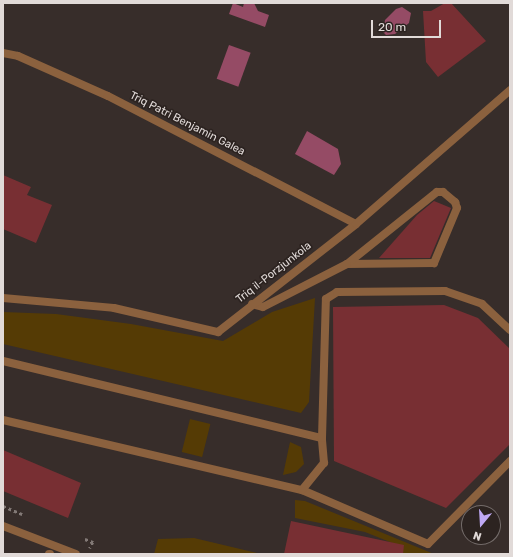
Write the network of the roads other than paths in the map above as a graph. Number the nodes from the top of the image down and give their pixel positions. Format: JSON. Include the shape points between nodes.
{"nodes":[{"id":1,"x":3,"y":53,"type":"edge"},
{"id":2,"x":510,"y":90,"type":"edge"},
{"id":3,"x":356,"y":224,"type":"junction"},
{"id":4,"x":347,"y":264,"type":"junction"},
{"id":5,"x":3,"y":298,"type":"edge"},
{"id":6,"x":252,"y":304,"type":"junction"},
{"id":7,"x":510,"y":330,"type":"edge"},
{"id":8,"x":3,"y":361,"type":"edge"},
{"id":9,"x":3,"y":420,"type":"edge"},
{"id":10,"x":322,"y":438,"type":"junction"},
{"id":11,"x":510,"y":461,"type":"edge"},
{"id":12,"x":302,"y":490,"type":"junction"},
{"id":13,"x":3,"y":526,"type":"edge"},
{"id":14,"x":76,"y":554,"type":"edge"}],
"edges":[{"from":1,"to":3,"type":"street","name":"Triq Patri Benjamin Galea","via":[[18,56],[108,96]]},
{"from":2,"to":3,"type":"street","name":"Triq il-Porzjunkola"},
{"from":3,"to":6,"type":"street","name":"Triq il-Porzjunkola"},
{"from":4,"to":4,"type":"street","via":[[437,192],[443,192],[455,202],[455,215],[434,263]]},
{"from":4,"to":6,"type":"street","via":[[263,307]]},
{"from":5,"to":6,"type":"street","name":"Triq il-Porzjunkola","via":[[114,308],[218,332]]},
{"from":7,"to":10,"type":"street","via":[[482,304],[445,291],[336,292],[326,299]]},
{"from":8,"to":10,"type":"street"},
{"from":9,"to":12,"type":"street"},
{"from":10,"to":12,"type":"street","via":[[324,463]]},
{"from":11,"to":12,"type":"street","via":[[428,544]]},
{"from":13,"to":14,"type":"street"}]}
